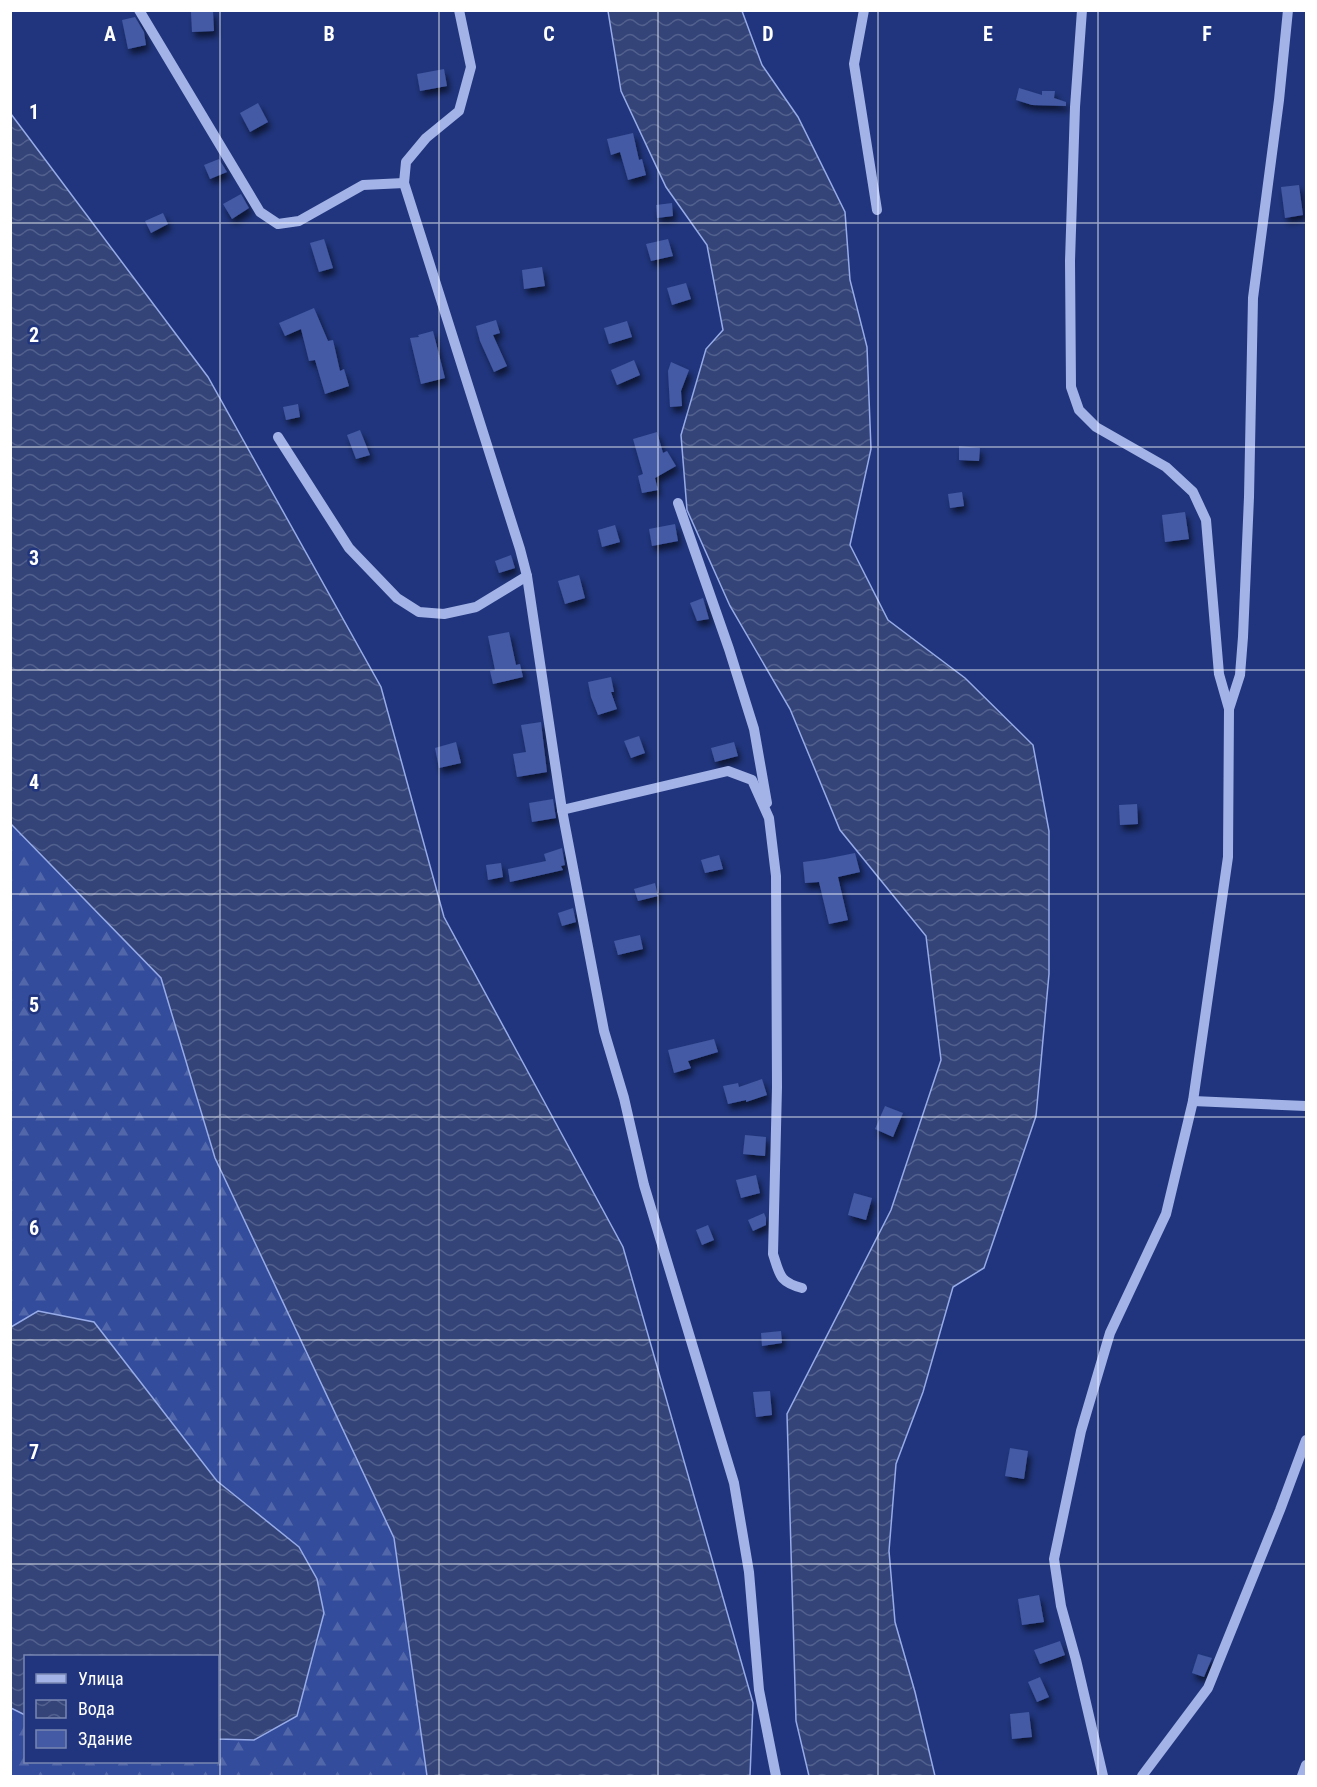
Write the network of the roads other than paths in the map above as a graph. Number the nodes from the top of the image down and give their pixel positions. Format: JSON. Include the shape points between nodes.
{"nodes":[{"id":1,"x":139,"y":10,"type":"edge"},
{"id":2,"x":459,"y":10,"type":"edge"},
{"id":3,"x":864,"y":10,"type":"edge"},
{"id":4,"x":1082,"y":10,"type":"edge"},
{"id":5,"x":1288,"y":10,"type":"edge"},
{"id":6,"x":404,"y":183,"type":"junction"},
{"id":7,"x":877,"y":210,"type":"dead end"},
{"id":8,"x":278,"y":438,"type":"dead end"},
{"id":9,"x":678,"y":503,"type":"dead end"},
{"id":10,"x":527,"y":576,"type":"junction"},
{"id":11,"x":1229,"y":709,"type":"junction"},
{"id":12,"x":562,"y":810,"type":"junction"},
{"id":13,"x":769,"y":818,"type":"junction"},
{"id":14,"x":1193,"y":1101,"type":"junction"},
{"id":15,"x":1306,"y":1106,"type":"edge"},
{"id":16,"x":802,"y":1288,"type":"dead end"},
{"id":17,"x":1306,"y":1440,"type":"edge"},
{"id":18,"x":1306,"y":1766,"type":"edge"},
{"id":19,"x":776,"y":1776,"type":"edge"},
{"id":20,"x":1103,"y":1776,"type":"edge"},
{"id":21,"x":1142,"y":1776,"type":"edge"},
{"id":22,"x":1302,"y":1776,"type":"edge"}],
"edges":[{"from":1,"to":6,"type":"street","via":[[260,212],[278,224],[299,221],[363,185]]},
{"from":2,"to":6,"type":"street","via":[[471,67],[459,111],[426,138],[406,162]]},
{"from":3,"to":7,"type":"street","via":[[854,64]]},
{"from":4,"to":11,"type":"street","via":[[1070,261],[1071,387],[1079,410],[1096,427],[1166,467],[1193,492],[1206,520],[1219,674]]},
{"from":5,"to":11,"type":"street","via":[[1253,298],[1243,637],[1240,675]]},
{"from":6,"to":10,"type":"street"},
{"from":8,"to":10,"type":"street","via":[[349,548],[397,598],[419,612],[444,614],[476,606]]},
{"from":9,"to":13,"type":"street","via":[[754,729]]},
{"from":10,"to":12,"type":"street"},
{"from":11,"to":14,"type":"street","via":[[1228,857]]},
{"from":12,"to":13,"type":"street","via":[[728,771],[752,780]]},
{"from":12,"to":19,"type":"street","via":[[604,1031],[644,1185],[734,1483],[748,1572],[759,1690]]},
{"from":13,"to":16,"type":"street","via":[[776,876],[773,1254],[780,1275],[788,1284]]},
{"from":14,"to":15,"type":"street"},
{"from":14,"to":20,"type":"street","via":[[1166,1214],[1110,1333],[1081,1431],[1054,1559],[1061,1606]]},
{"from":17,"to":21,"type":"street","via":[[1208,1688]]},
{"from":18,"to":22,"type":"street"}]}
